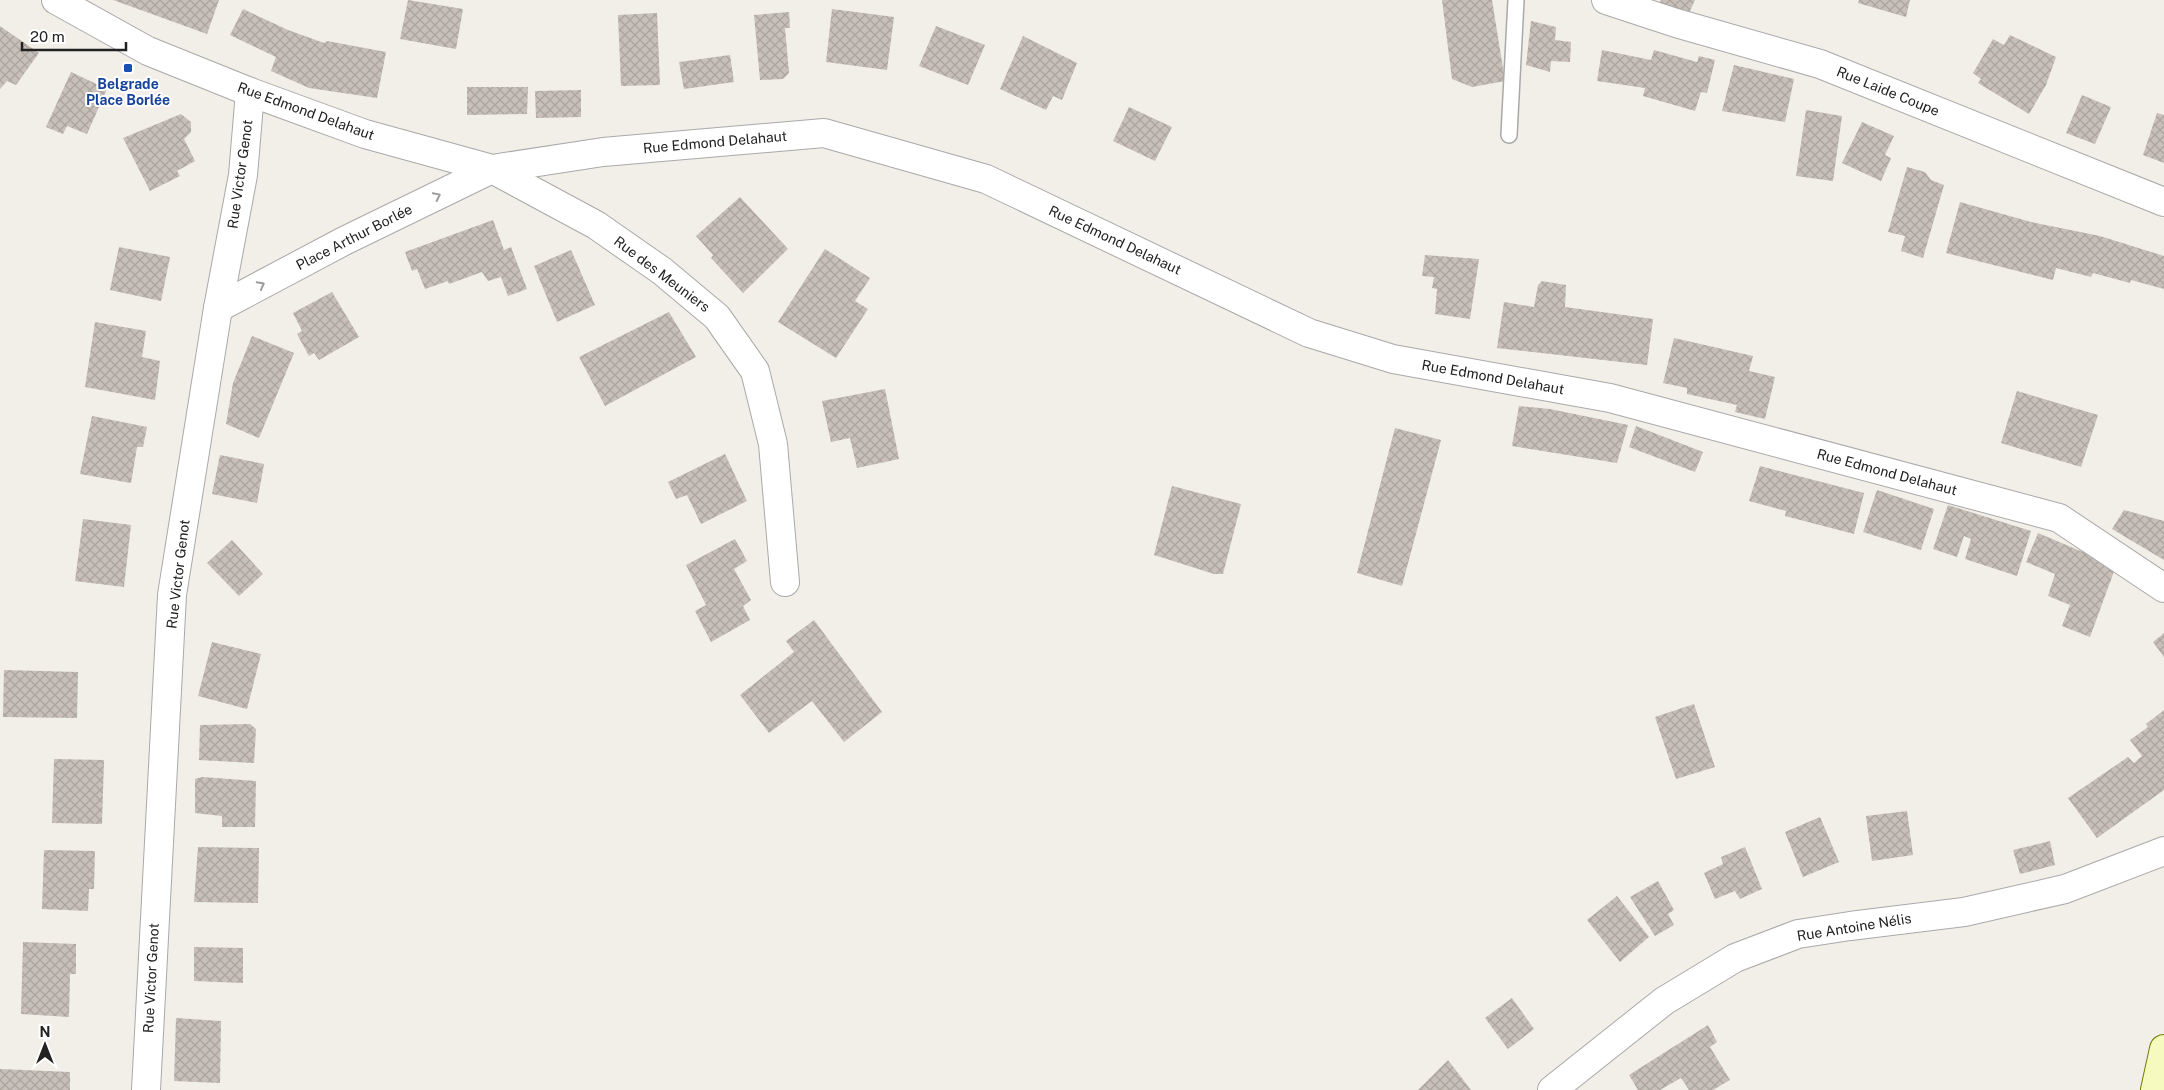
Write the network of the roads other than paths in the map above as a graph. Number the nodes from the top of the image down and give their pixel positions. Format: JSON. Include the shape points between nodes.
{"nodes":[{"id":1,"x":56,"y":0,"type":"edge"},
{"id":2,"x":1516,"y":0,"type":"edge"},
{"id":3,"x":1606,"y":0,"type":"edge"},
{"id":4,"x":250,"y":92,"type":"junction"},
{"id":5,"x":1509,"y":135,"type":"dead end"},
{"id":6,"x":492,"y":169,"type":"junction"},
{"id":7,"x":2164,"y":202,"type":"edge"},
{"id":8,"x":218,"y":308,"type":"junction"},
{"id":9,"x":785,"y":582,"type":"dead end"},
{"id":10,"x":2164,"y":588,"type":"edge"},
{"id":11,"x":2164,"y":851,"type":"edge"},
{"id":12,"x":2164,"y":1049,"type":"edge"},
{"id":13,"x":146,"y":1090,"type":"edge"},
{"id":14,"x":1552,"y":1090,"type":"edge"},
{"id":15,"x":2155,"y":1090,"type":"edge"}],
"edges":[{"from":1,"to":4,"type":"street","name":"Rue Edmond Delahaut","via":[[148,51]]},
{"from":2,"to":5,"type":"lane"},
{"from":3,"to":7,"type":"street","name":"Rue Laide Coupe","via":[[1820,64]]},
{"from":4,"to":6,"type":"street","name":"Rue Edmond Delahaut","via":[[365,134]]},
{"from":4,"to":8,"type":"street","name":"Rue Victor Genot","via":[[243,175]]},
{"from":8,"to":6,"type":"street","name":"Place Arthur Borlée","one_way":true,"via":[[344,241]]},
{"from":6,"to":9,"type":"street","name":"Rue des Meuniers","via":[[596,225],[662,272],[717,317],[755,371],[773,444]]},
{"from":6,"to":10,"type":"street","name":"Rue Edmond Delahaut","via":[[603,152],[824,133],[986,179],[1309,332],[1392,359],[1610,398],[2059,518]]},
{"from":8,"to":13,"type":"street","name":"Rue Victor Genot","via":[[172,594]]},
{"from":11,"to":14,"type":"street","name":"Rue Antoine Nélis","via":[[2065,889],[1964,912],[1798,934],[1735,958],[1664,1001]]},
{"from":12,"to":15,"type":"street"}]}
